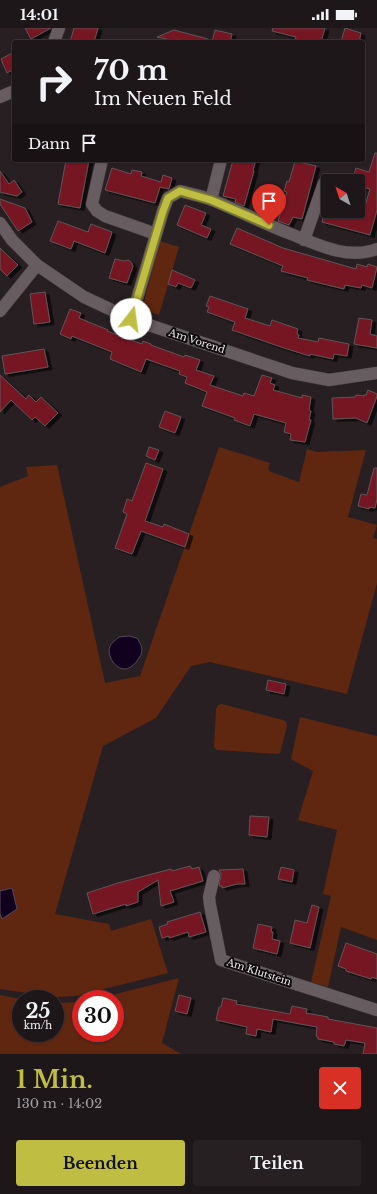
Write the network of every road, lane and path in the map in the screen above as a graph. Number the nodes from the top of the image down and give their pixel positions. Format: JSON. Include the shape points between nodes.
{"nodes":[{"id":1,"x":59,"y":28,"type":"edge"},
{"id":2,"x":55,"y":40,"type":"edge"},
{"id":3,"x":12,"y":92,"type":"edge"},
{"id":4,"x":0,"y":97,"type":"edge"},
{"id":5,"x":102,"y":162,"type":"edge"},
{"id":6,"x":220,"y":162,"type":"edge"},
{"id":7,"x":321,"y":192,"type":"edge"},
{"id":8,"x":211,"y":200,"type":"junction"},
{"id":9,"x":0,"y":223,"type":"edge"},
{"id":10,"x":156,"y":234,"type":"junction"},
{"id":11,"x":304,"y":240,"type":"junction"},
{"id":12,"x":377,"y":249,"type":"edge"},
{"id":13,"x":37,"y":265,"type":"junction"},
{"id":14,"x":0,"y":311,"type":"edge"},
{"id":15,"x":131,"y":319,"type":"junction"},
{"id":16,"x":377,"y":373,"type":"edge"},
{"id":17,"x":214,"y":876,"type":"dead end"},
{"id":18,"x":377,"y":1010,"type":"edge"}],
"edges":[{"from":1,"to":2,"type":"street"},
{"from":3,"to":4,"type":"street"},
{"from":5,"to":10,"type":"street","via":[[92,204],[97,211]]},
{"from":6,"to":8,"type":"street"},
{"from":7,"to":11,"type":"street"},
{"from":8,"to":10,"type":"street","via":[[180,191],[168,198]]},
{"from":8,"to":11,"type":"street"},
{"from":9,"to":13,"type":"street","name":"Am Vorend","via":[[12,240]]},
{"from":10,"to":15,"type":"street"},
{"from":11,"to":12,"type":"street","via":[[344,252],[361,253]]},
{"from":13,"to":14,"type":"street"},
{"from":13,"to":15,"type":"street","name":"Am Vorend","via":[[84,297]]},
{"from":15,"to":16,"type":"street","name":"Am Vorend","via":[[292,373],[329,380]]},
{"from":17,"to":18,"type":"street","name":"Am Klutstein","via":[[209,896],[221,960]]}]}
